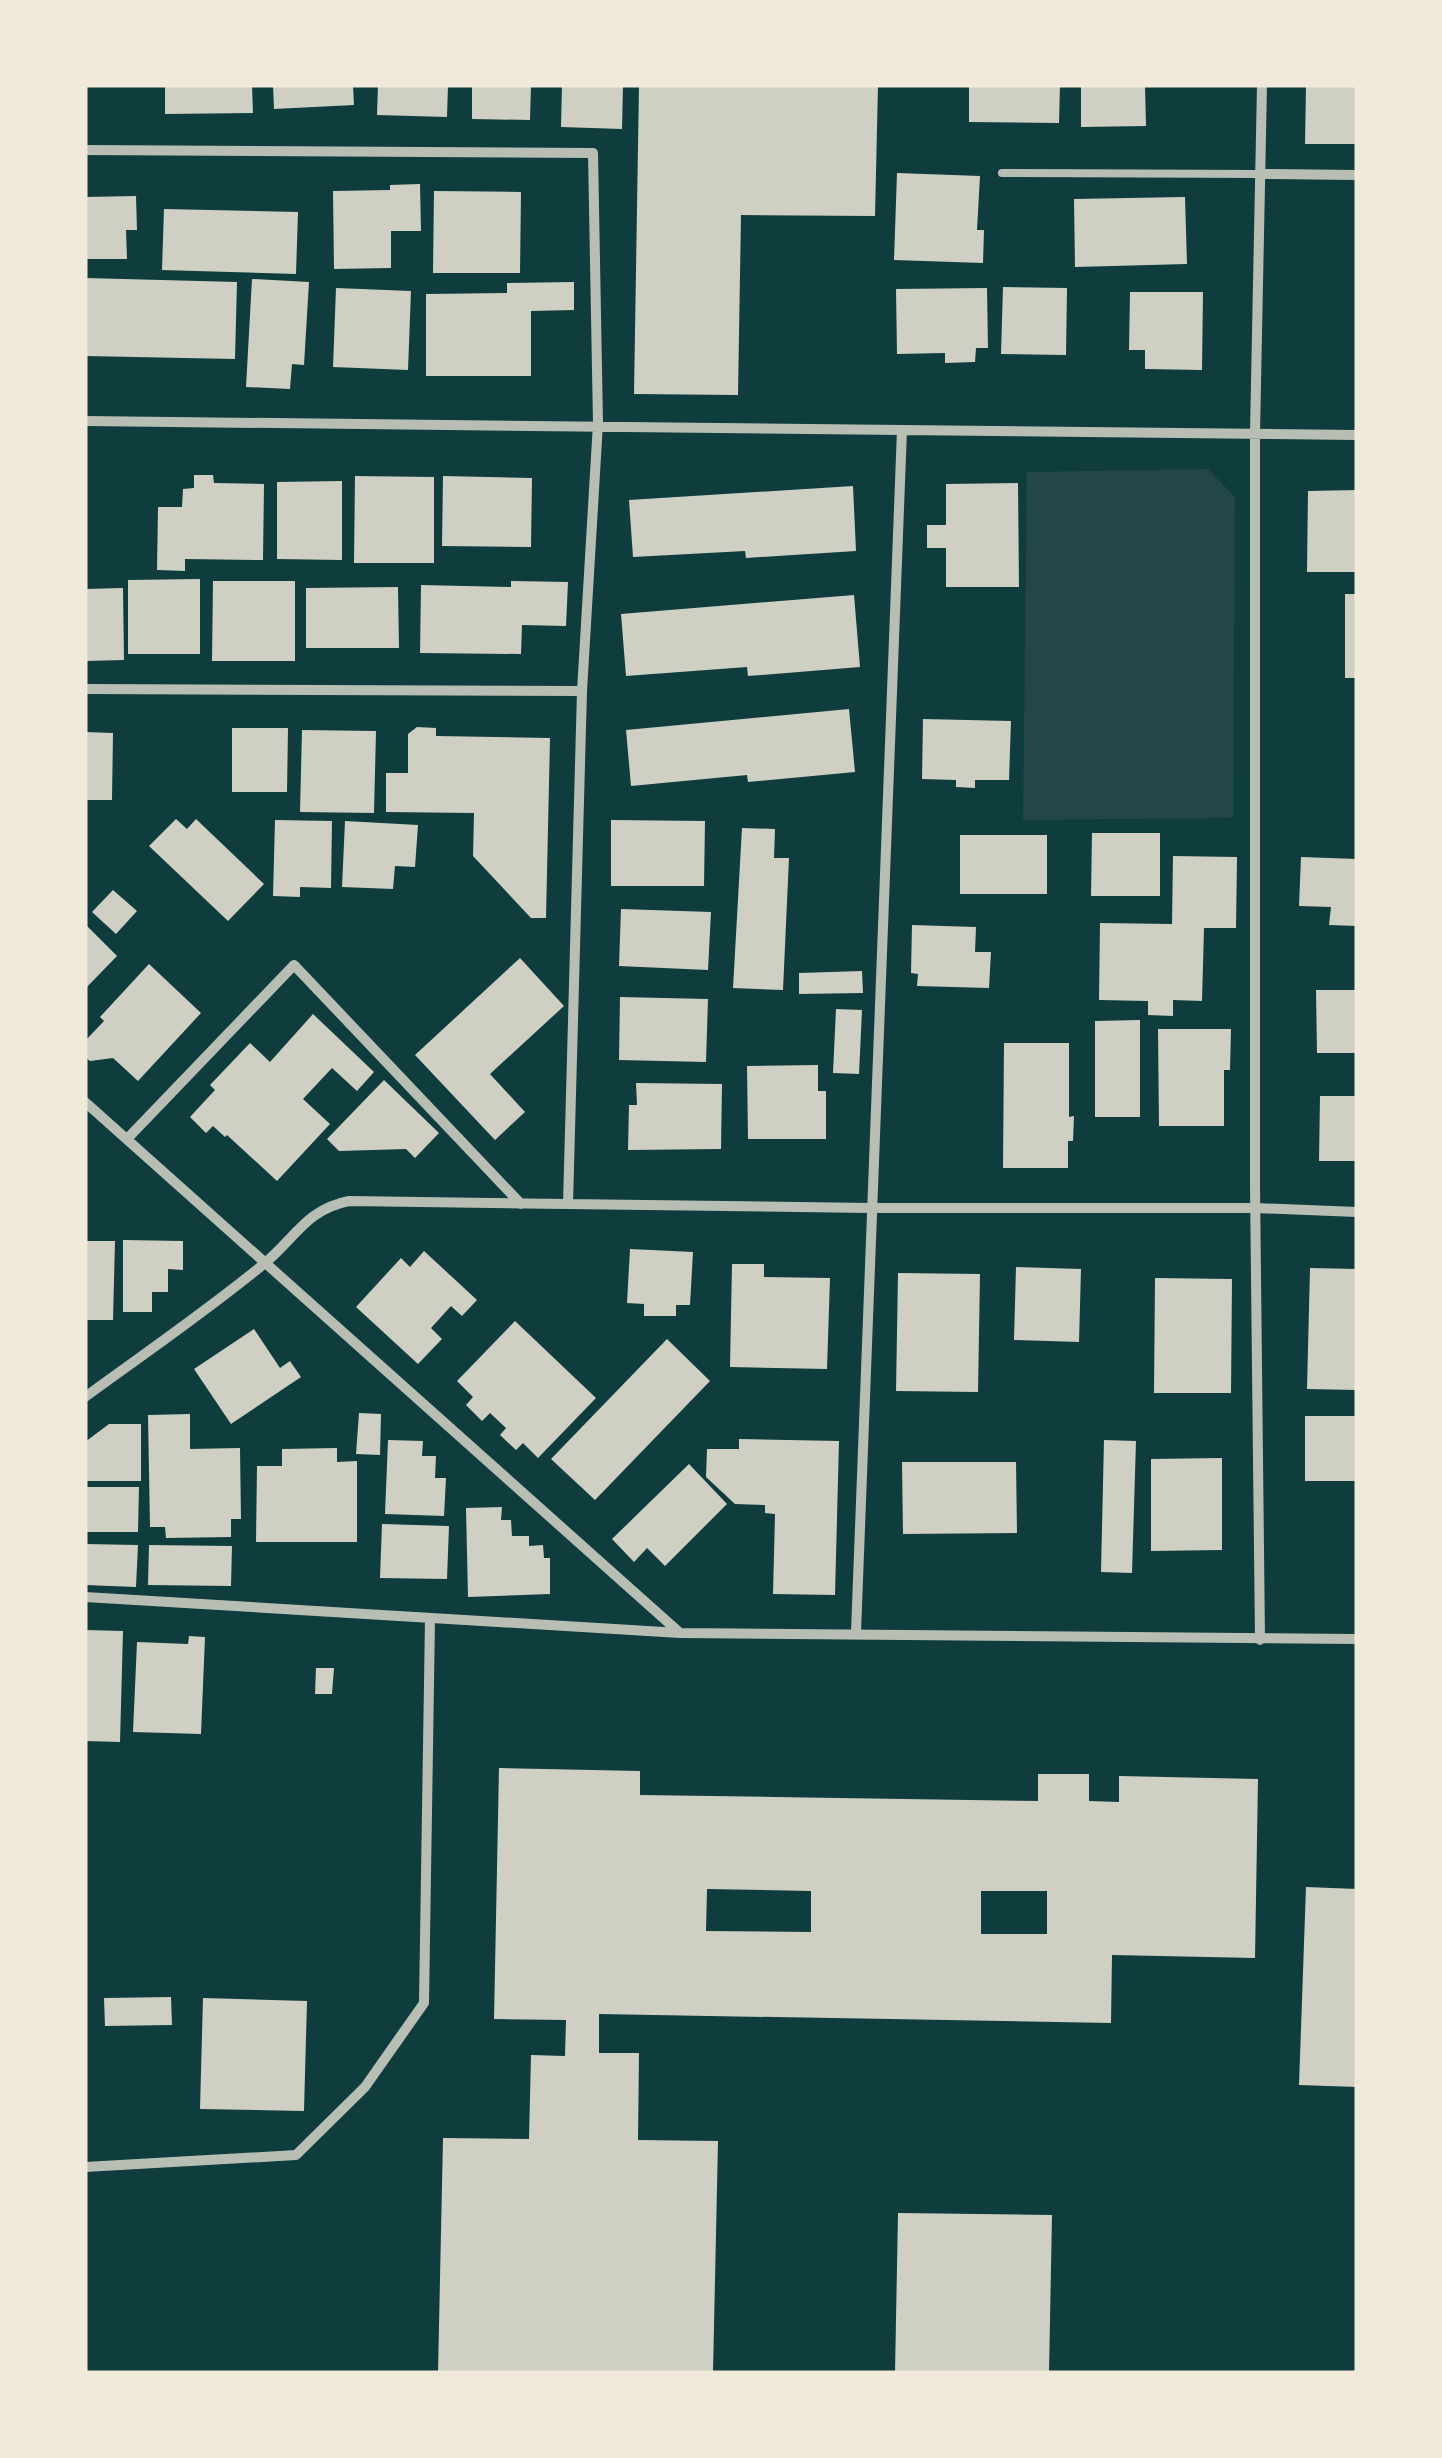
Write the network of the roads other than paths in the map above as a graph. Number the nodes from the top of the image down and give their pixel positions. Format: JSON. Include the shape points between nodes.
{"nodes":[{"id":1,"x":1262,"y":85,"type":"edge"},
{"id":2,"x":85,"y":150,"type":"edge"},
{"id":3,"x":1002,"y":173,"type":"dead end"},
{"id":4,"x":1262,"y":174,"type":"junction"},
{"id":5,"x":1357,"y":175,"type":"edge"},
{"id":6,"x":85,"y":422,"type":"edge"},
{"id":7,"x":598,"y":423,"type":"junction"},
{"id":8,"x":902,"y":430,"type":"junction"},
{"id":9,"x":1255,"y":433,"type":"junction"},
{"id":10,"x":1357,"y":434,"type":"edge"},
{"id":11,"x":85,"y":689,"type":"edge"},
{"id":12,"x":582,"y":691,"type":"junction"},
{"id":13,"x":85,"y":1102,"type":"edge"},
{"id":14,"x":128,"y":1139,"type":"junction"},
{"id":15,"x":522,"y":1204,"type":"junction"},
{"id":16,"x":568,"y":1204,"type":"junction"},
{"id":17,"x":870,"y":1208,"type":"junction"},
{"id":18,"x":1255,"y":1208,"type":"junction"},
{"id":19,"x":1357,"y":1212,"type":"edge"},
{"id":20,"x":267,"y":1262,"type":"junction"},
{"id":21,"x":85,"y":1397,"type":"edge"},
{"id":22,"x":85,"y":1597,"type":"edge"},
{"id":23,"x":430,"y":1618,"type":"junction"},
{"id":24,"x":680,"y":1632,"type":"junction"},
{"id":25,"x":856,"y":1632,"type":"junction"},
{"id":26,"x":1357,"y":1638,"type":"edge"},
{"id":27,"x":1260,"y":1640,"type":"junction"},
{"id":28,"x":85,"y":2167,"type":"edge"}],
"edges":[{"from":1,"to":4,"type":"street"},
{"from":2,"to":7,"type":"street","via":[[593,153]]},
{"from":3,"to":4,"type":"lane"},
{"from":4,"to":5,"type":"street"},
{"from":4,"to":9,"type":"street"},
{"from":6,"to":7,"type":"street"},
{"from":7,"to":8,"type":"street"},
{"from":7,"to":12,"type":"street"},
{"from":8,"to":9,"type":"street"},
{"from":8,"to":17,"type":"street"},
{"from":9,"to":10,"type":"street"},
{"from":9,"to":18,"type":"street"},
{"from":11,"to":12,"type":"street"},
{"from":12,"to":16,"type":"street"},
{"from":13,"to":14,"type":"street"},
{"from":14,"to":15,"type":"street","via":[[294,965]]},
{"from":14,"to":20,"type":"street"},
{"from":15,"to":16,"type":"street"},
{"from":15,"to":20,"type":"street","via":[[329,1205]]},
{"from":16,"to":17,"type":"street"},
{"from":17,"to":18,"type":"street"},
{"from":17,"to":25,"type":"street"},
{"from":18,"to":19,"type":"street"},
{"from":18,"to":27,"type":"street"},
{"from":20,"to":21,"type":"street"},
{"from":20,"to":24,"type":"street"},
{"from":22,"to":23,"type":"street"},
{"from":23,"to":24,"type":"street"},
{"from":23,"to":28,"type":"street","via":[[424,2002],[365,2087],[296,2154]]},
{"from":24,"to":25,"type":"street"},
{"from":25,"to":27,"type":"street"},
{"from":26,"to":27,"type":"street"}]}
